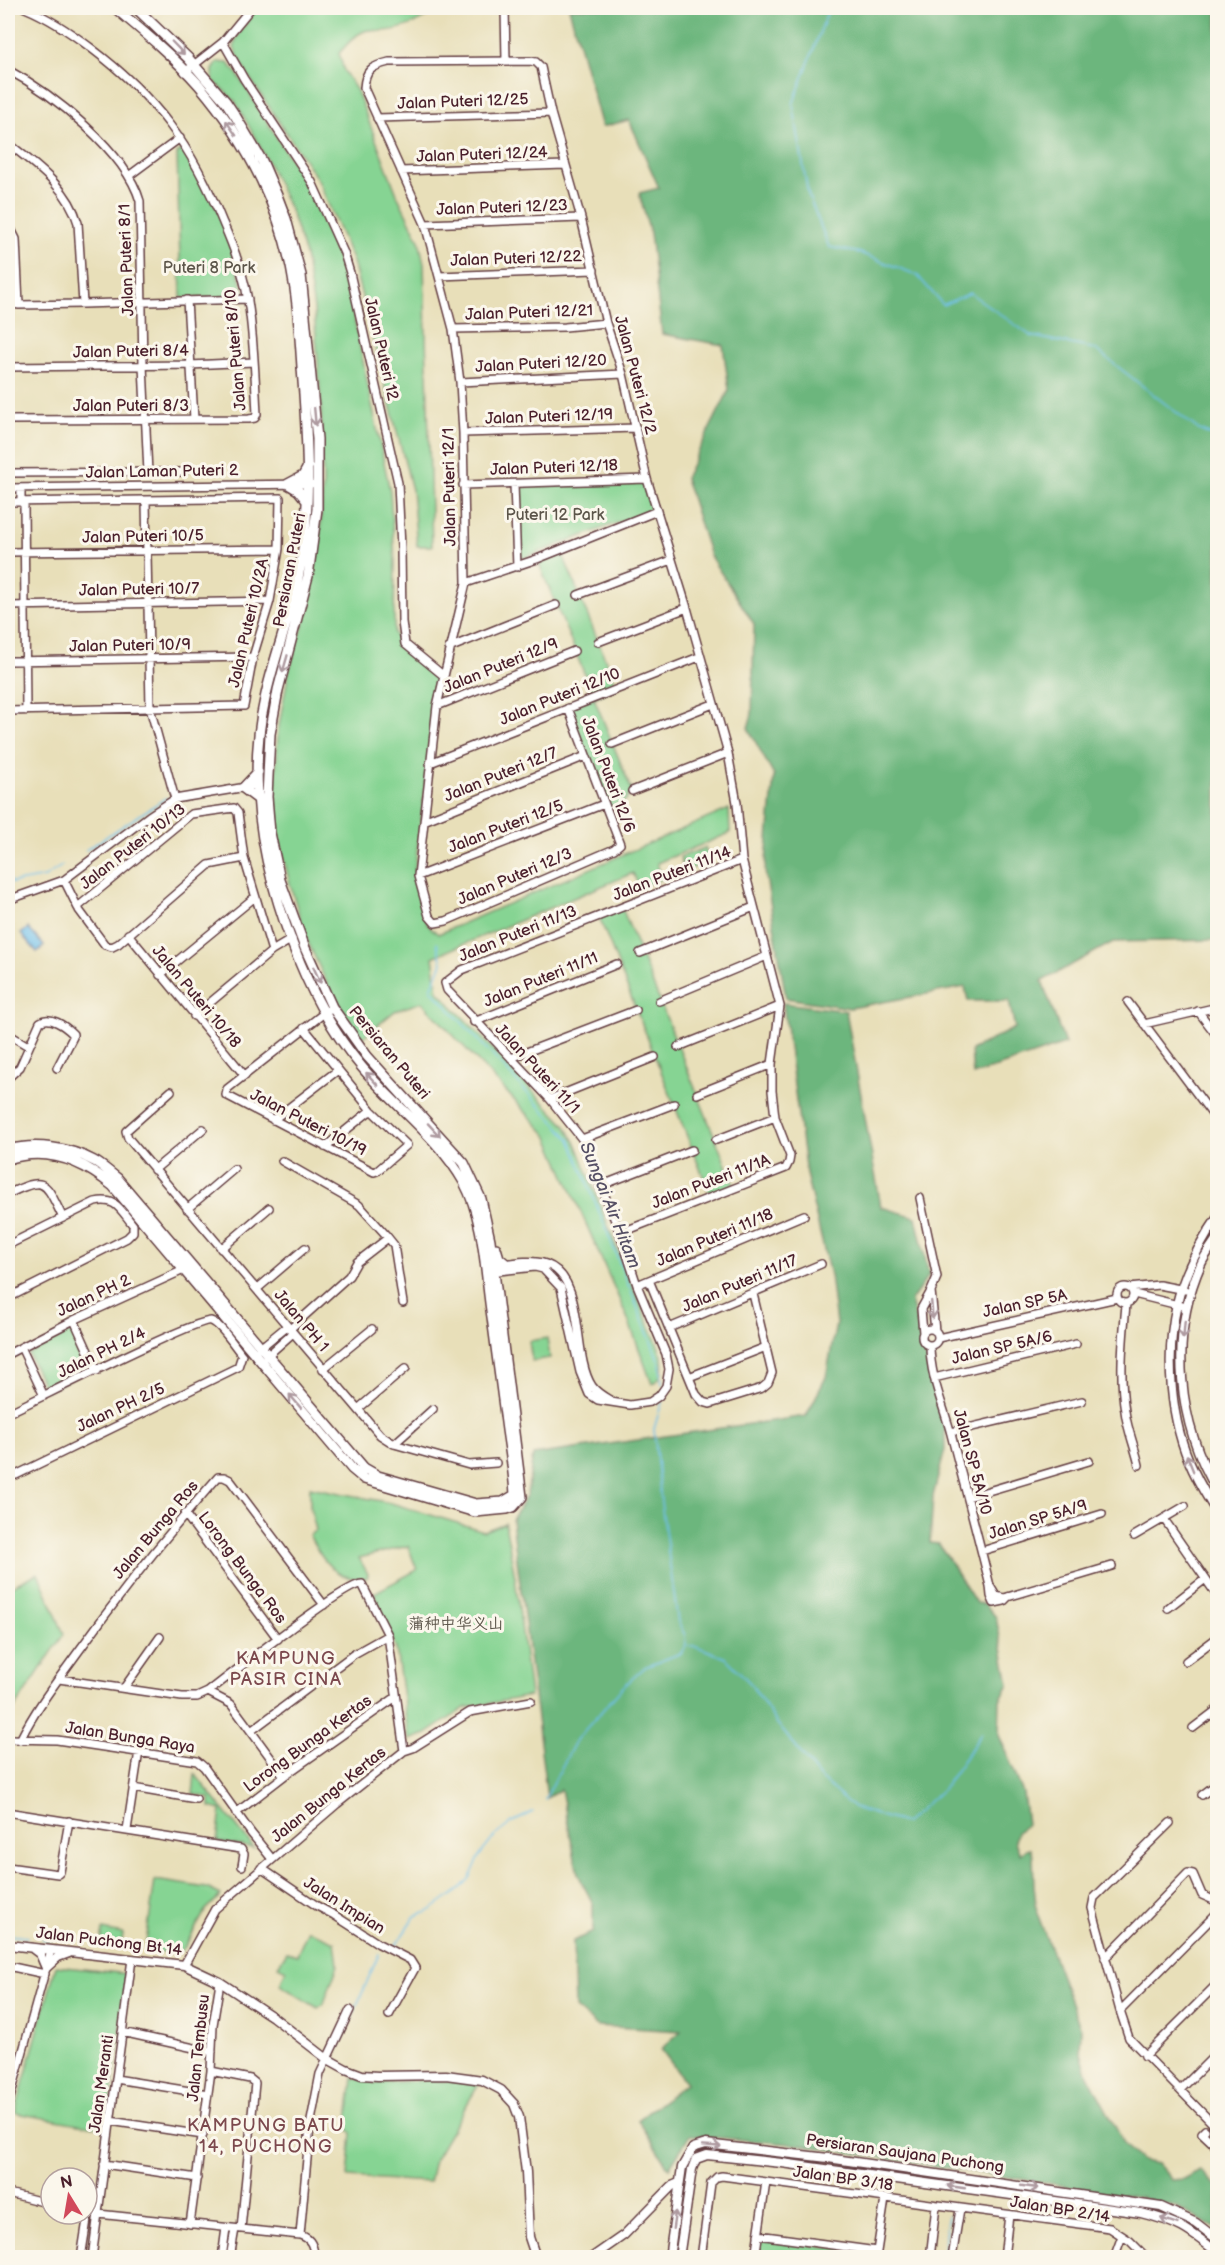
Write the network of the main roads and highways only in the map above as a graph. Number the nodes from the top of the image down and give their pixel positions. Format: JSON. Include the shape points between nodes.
{"nodes":[{"id":1,"x":115,"y":8,"type":"edge"},
{"id":2,"x":136,"y":8,"type":"edge"},
{"id":3,"x":308,"y":466,"type":"junction"},
{"id":4,"x":313,"y":484,"type":"junction"},
{"id":5,"x":307,"y":501,"type":"junction"},
{"id":6,"x":268,"y":764,"type":"junction"},
{"id":7,"x":258,"y":772,"type":"junction"},
{"id":8,"x":258,"y":785,"type":"junction"},
{"id":9,"x":263,"y":798,"type":"junction"},
{"id":10,"x":8,"y":1150,"type":"edge"},
{"id":11,"x":8,"y":1159,"type":"edge"},
{"id":12,"x":487,"y":1220,"type":"junction"},
{"id":13,"x":506,"y":1264,"type":"road end"},
{"id":14,"x":189,"y":1267,"type":"junction"},
{"id":15,"x":490,"y":1269,"type":"junction"}],
"edges":[{"from":3,"to":1,"type":"main road","name":"Persiaran Puteri","one_way":true,"via":[[296,291],[274,208],[253,162],[198,85]]},
{"from":2,"to":4,"type":"main road","name":"Persiaran Puteri","one_way":true,"via":[[226,102],[257,152],[278,198],[300,267],[317,439]]},
{"from":3,"to":4,"type":"main road","name":"Persiaran Puteri"},
{"from":3,"to":5,"type":"main road","via":[[303,476],[288,484]]},
{"from":4,"to":5,"type":"main road","name":"Persiaran Puteri"},
{"from":4,"to":6,"type":"main road","name":"Persiaran Puteri","one_way":true,"via":[[317,509],[308,576],[274,708]]},
{"from":5,"to":7,"type":"main road","name":"Persiaran Puteri","via":[[297,586],[262,710]]},
{"from":6,"to":8,"type":"main road"},
{"from":6,"to":9,"type":"main road","name":"Persiaran Puteri"},
{"from":7,"to":8,"type":"main road","name":"Persiaran Puteri"},
{"from":7,"to":9,"type":"main road","via":[[243,788]]},
{"from":8,"to":9,"type":"main road","name":"Persiaran Puteri"},
{"from":9,"to":12,"type":"main road","name":"Persiaran Puteri","one_way":true,"via":[[285,897],[332,1007],[367,1056],[464,1163]]},
{"from":15,"to":9,"type":"main road","name":"Persiaran Puteri","one_way":true,"via":[[476,1212],[462,1179],[361,1066],[323,1013],[308,982],[267,860]]},
{"from":10,"to":14,"type":"main road","name":"Persiaran Puteri","via":[[52,1148],[95,1161],[117,1178]]},
{"from":11,"to":14,"type":"main road","name":"Persiaran Puteri","via":[[24,1154],[54,1155],[101,1176]]},
{"from":12,"to":13,"type":"main road","via":[[495,1234],[499,1257]]},
{"from":12,"to":15,"type":"main road","name":"Persiaran Puteri"},
{"from":14,"to":15,"type":"main road","name":"Persiaran Puteri","via":[[364,1468],[476,1504],[508,1500],[514,1495]]}]}
